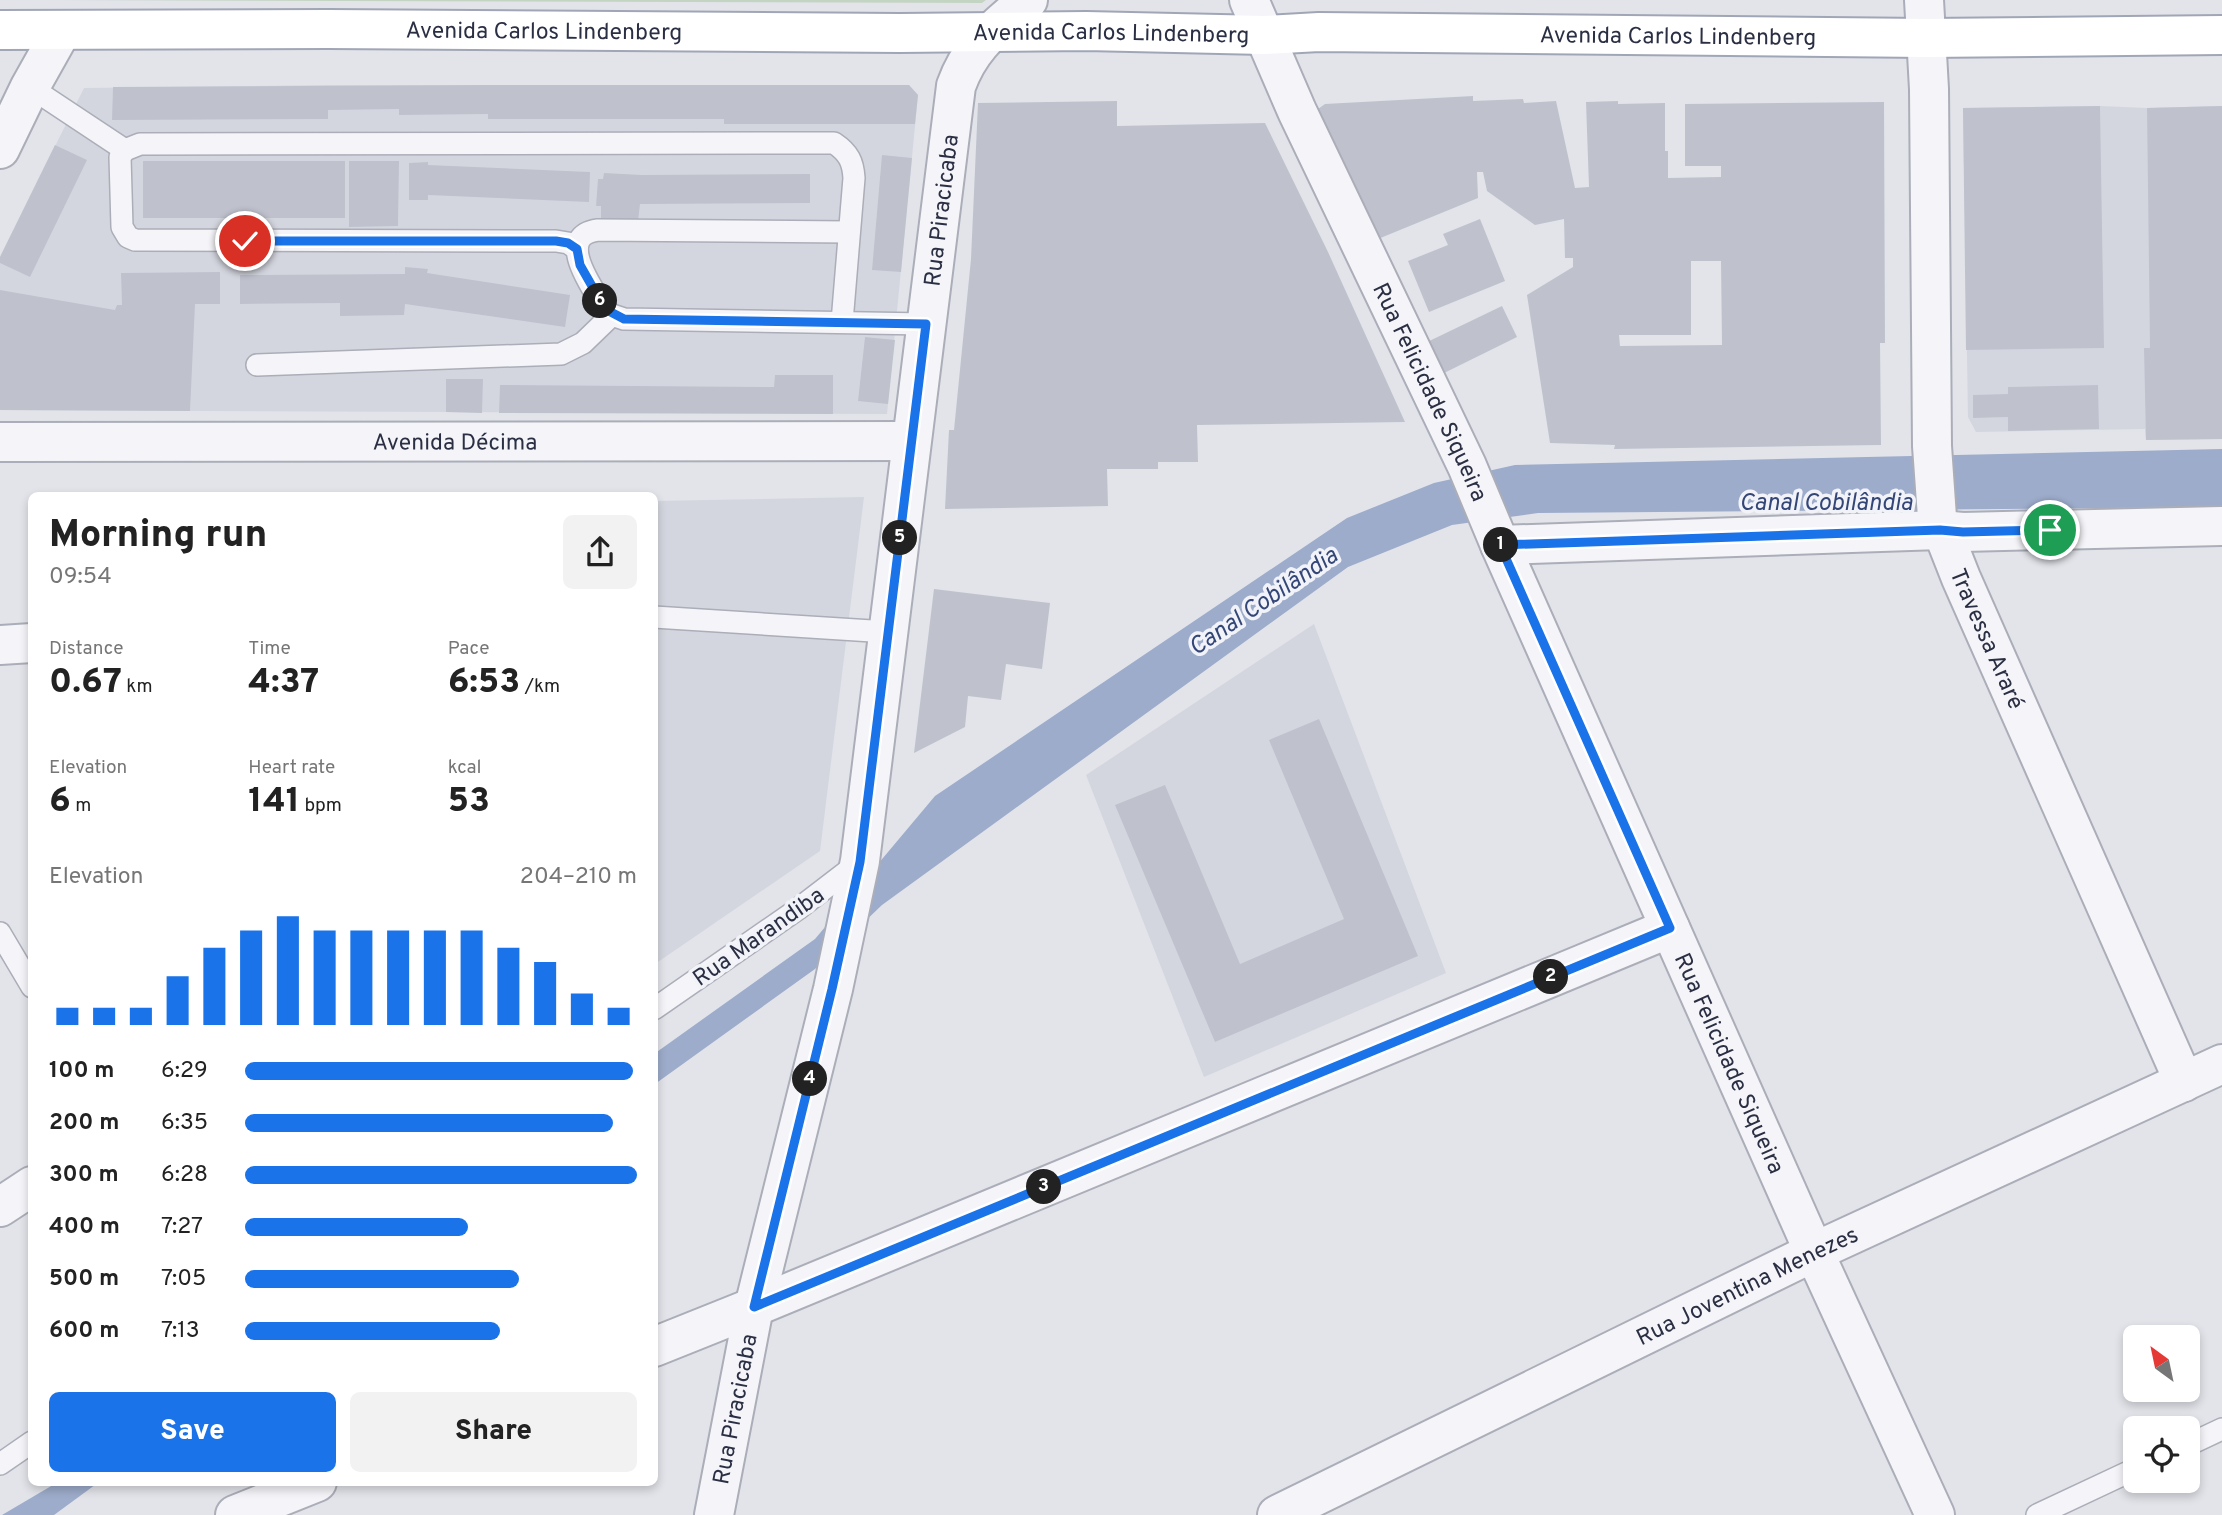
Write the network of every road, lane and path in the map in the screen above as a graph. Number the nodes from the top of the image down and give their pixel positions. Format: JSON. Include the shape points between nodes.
{"nodes":[{"id":1,"x":1028,"y":0,"type":"edge"},
{"id":2,"x":1249,"y":0,"type":"edge"},
{"id":3,"x":1924,"y":0,"type":"edge"},
{"id":4,"x":1086,"y":15,"type":"edge"},
{"id":5,"x":0,"y":30,"type":"edge"},
{"id":6,"x":62,"y":30,"type":"junction"},
{"id":7,"x":992,"y":32,"type":"junction"},
{"id":8,"x":1264,"y":35,"type":"junction"},
{"id":9,"x":2222,"y":35,"type":"edge"},
{"id":10,"x":1926,"y":38,"type":"junction"},
{"id":11,"x":30,"y":87,"type":"junction"},
{"id":12,"x":0,"y":149,"type":"edge"},
{"id":13,"x":125,"y":150,"type":"junction"},
{"id":14,"x":849,"y":232,"type":"junction"},
{"id":15,"x":577,"y":249,"type":"junction"},
{"id":16,"x":612,"y":315,"type":"junction"},
{"id":17,"x":842,"y":323,"type":"junction"},
{"id":18,"x":926,"y":324,"type":"junction"},
{"id":19,"x":257,"y":365,"type":"dead end"},
{"id":20,"x":911,"y":441,"type":"junction"},
{"id":21,"x":0,"y":442,"type":"edge"},
{"id":22,"x":1938,"y":523,"type":"junction"},
{"id":23,"x":2222,"y":526,"type":"edge"},
{"id":24,"x":1498,"y":539,"type":"junction"},
{"id":25,"x":658,"y":617,"type":"edge"},
{"id":26,"x":888,"y":632,"type":"junction"},
{"id":27,"x":28,"y":643,"type":"edge"},
{"id":28,"x":0,"y":646,"type":"edge"},
{"id":29,"x":858,"y":869,"type":"junction"},
{"id":30,"x":1670,"y":928,"type":"junction"},
{"id":31,"x":0,"y":933,"type":"edge"},
{"id":32,"x":28,"y":980,"type":"edge"},
{"id":33,"x":658,"y":1006,"type":"edge"},
{"id":34,"x":2222,"y":1064,"type":"edge"},
{"id":35,"x":2184,"y":1082,"type":"junction"},
{"id":36,"x":28,"y":1189,"type":"edge"},
{"id":37,"x":0,"y":1207,"type":"edge"},
{"id":38,"x":1814,"y":1252,"type":"junction"},
{"id":39,"x":754,"y":1307,"type":"junction"},
{"id":40,"x":658,"y":1345,"type":"edge"},
{"id":41,"x":2221,"y":1433,"type":"edge"},
{"id":42,"x":2200,"y":1441,"type":"edge"},
{"id":43,"x":28,"y":1445,"type":"edge"},
{"id":44,"x":0,"y":1464,"type":"edge"},
{"id":45,"x":2123,"y":1475,"type":"edge"},
{"id":46,"x":307,"y":1486,"type":"edge"},
{"id":47,"x":235,"y":1515,"type":"edge"},
{"id":48,"x":715,"y":1515,"type":"edge"},
{"id":49,"x":1277,"y":1515,"type":"edge"},
{"id":50,"x":1935,"y":1515,"type":"edge"},
{"id":51,"x":2037,"y":1515,"type":"edge"}],
"edges":[{"from":1,"to":7,"type":"street"},
{"from":2,"to":8,"type":"street","name":"Rua Felicidade Siqueira"},
{"from":3,"to":10,"type":"street","name":"Travessa Araré"},
{"from":4,"to":7,"type":"main road","name":"Avenida Carlos Lindenberg"},
{"from":4,"to":8,"type":"main road","name":"Avenida Carlos Lindenberg"},
{"from":5,"to":6,"type":"main road","name":"Avenida Carlos Lindenberg"},
{"from":6,"to":7,"type":"main road","name":"Avenida Carlos Lindenberg"},
{"from":6,"to":11,"type":"street"},
{"from":7,"to":18,"type":"street","name":"Rua Piracicaba","via":[[967,59],[956,86]]},
{"from":8,"to":10,"type":"main road","name":"Avenida Carlos Lindenberg"},
{"from":8,"to":24,"type":"street","name":"Rua Felicidade Siqueira"},
{"from":9,"to":10,"type":"main road","name":"Avenida Carlos Lindenberg"},
{"from":10,"to":22,"type":"street","name":"Travessa Araré","via":[[1932,446]]},
{"from":11,"to":12,"type":"street"},
{"from":11,"to":13,"type":"lane"},
{"from":13,"to":14,"type":"lane","via":[[140,144],[834,144],[854,167]]},
{"from":13,"to":15,"type":"lane","via":[[119,165],[122,227],[135,240],[556,241]]},
{"from":14,"to":15,"type":"lane","via":[[598,230],[585,234]]},
{"from":14,"to":17,"type":"lane"},
{"from":15,"to":16,"type":"lane","via":[[580,265]]},
{"from":16,"to":17,"type":"lane","via":[[624,319]]},
{"from":16,"to":19,"type":"lane","via":[[583,342],[561,354]]},
{"from":17,"to":18,"type":"lane"},
{"from":18,"to":20,"type":"street","name":"Rua Piracicaba"},
{"from":20,"to":21,"type":"street","name":"Avenida Décima"},
{"from":20,"to":26,"type":"street","name":"Rua Piracicaba"},
{"from":22,"to":23,"type":"street","via":[[1963,532]]},
{"from":22,"to":24,"type":"street"},
{"from":22,"to":35,"type":"street","name":"Travessa Araré"},
{"from":24,"to":30,"type":"street","name":"Rua Felicidade Siqueira"},
{"from":25,"to":26,"type":"lane"},
{"from":26,"to":29,"type":"street","name":"Rua Piracicaba"},
{"from":27,"to":28,"type":"street"},
{"from":29,"to":33,"type":"lane","name":"Rua Marandiba"},
{"from":29,"to":39,"type":"street","name":"Rua Piracicaba"},
{"from":30,"to":38,"type":"street","name":"Rua Felicidade Siqueira"},
{"from":30,"to":39,"type":"street"},
{"from":31,"to":32,"type":"lane"},
{"from":34,"to":35,"type":"street","name":"Rua Joventina Menezes"},
{"from":35,"to":38,"type":"street","name":"Rua Joventina Menezes"},
{"from":36,"to":37,"type":"street"},
{"from":38,"to":49,"type":"street","name":"Rua Joventina Menezes"},
{"from":38,"to":50,"type":"street","name":"Rua Felicidade Siqueira"},
{"from":39,"to":40,"type":"street"},
{"from":39,"to":48,"type":"street","name":"Rua Piracicaba"},
{"from":41,"to":42,"type":"lane"},
{"from":43,"to":44,"type":"lane"},
{"from":45,"to":51,"type":"lane"},
{"from":46,"to":47,"type":"street"}]}
